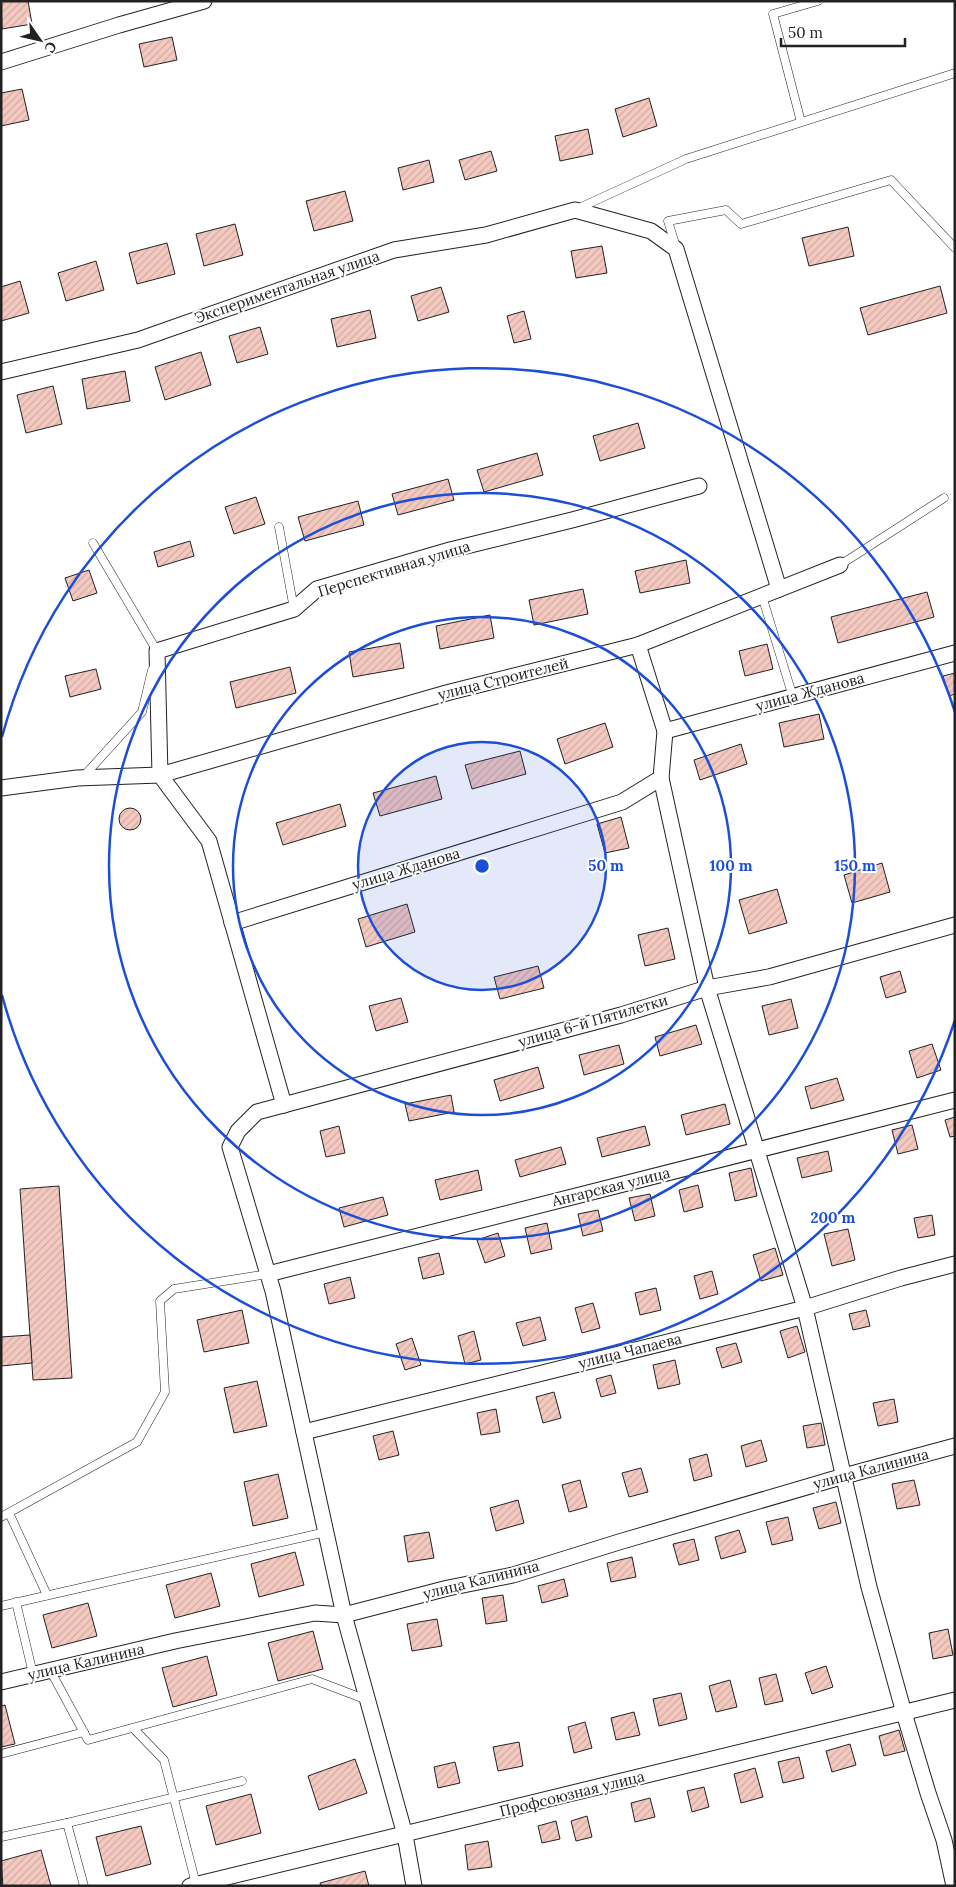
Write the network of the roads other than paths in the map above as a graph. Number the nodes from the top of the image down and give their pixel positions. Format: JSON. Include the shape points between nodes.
{"nodes":[{"id":1,"x":204,"y":1,"type":"edge"},
{"id":2,"x":818,"y":1,"type":"edge"},
{"id":3,"x":1,"y":62,"type":"edge"},
{"id":4,"x":955,"y":72,"type":"edge"},
{"id":5,"x":801,"y":122,"type":"junction"},
{"id":6,"x":575,"y":210,"type":"junction"},
{"id":7,"x":955,"y":248,"type":"edge"},
{"id":8,"x":676,"y":249,"type":"junction"},
{"id":9,"x":1,"y":372,"type":"edge"},
{"id":10,"x":699,"y":486,"type":"dead end"},
{"id":11,"x":944,"y":498,"type":"dead end"},
{"id":12,"x":279,"y":527,"type":"dead end"},
{"id":13,"x":93,"y":543,"type":"dead end"},
{"id":14,"x":840,"y":565,"type":"joint"},
{"id":15,"x":779,"y":589,"type":"junction"},
{"id":16,"x":762,"y":596,"type":"junction"},
{"id":17,"x":294,"y":609,"type":"junction"},
{"id":18,"x":638,"y":645,"type":"junction"},
{"id":19,"x":157,"y":651,"type":"junction"},
{"id":20,"x":955,"y":653,"type":"edge"},
{"id":21,"x":793,"y":697,"type":"junction"},
{"id":22,"x":665,"y":731,"type":"junction"},
{"id":23,"x":160,"y":775,"type":"junction"},
{"id":24,"x":81,"y":778,"type":"junction"},
{"id":25,"x":660,"y":778,"type":"junction"},
{"id":26,"x":1,"y":788,"type":"edge"},
{"id":27,"x":232,"y":923,"type":"junction"},
{"id":28,"x":955,"y":925,"type":"edge"},
{"id":29,"x":707,"y":988,"type":"junction"},
{"id":30,"x":955,"y":1100,"type":"edge"},
{"id":31,"x":284,"y":1105,"type":"junction"},
{"id":32,"x":756,"y":1150,"type":"junction"},
{"id":33,"x":955,"y":1264,"type":"edge"},
{"id":34,"x":268,"y":1274,"type":"junction"},
{"id":35,"x":805,"y":1308,"type":"junction"},
{"id":36,"x":304,"y":1432,"type":"junction"},
{"id":37,"x":955,"y":1446,"type":"edge"},
{"id":38,"x":844,"y":1476,"type":"junction"},
{"id":39,"x":5,"y":1515,"type":"edge"},
{"id":40,"x":326,"y":1532,"type":"junction"},
{"id":41,"x":48,"y":1595,"type":"junction"},
{"id":42,"x":16,"y":1602,"type":"junction"},
{"id":43,"x":1,"y":1606,"type":"edge"},
{"id":44,"x":344,"y":1615,"type":"junction"},
{"id":45,"x":50,"y":1670,"type":"junction"},
{"id":46,"x":33,"y":1674,"type":"junction"},
{"id":47,"x":1,"y":1682,"type":"edge"},
{"id":48,"x":368,"y":1700,"type":"junction"},
{"id":49,"x":955,"y":1700,"type":"edge"},
{"id":50,"x":904,"y":1713,"type":"junction"},
{"id":51,"x":133,"y":1728,"type":"junction"},
{"id":52,"x":84,"y":1732,"type":"junction"},
{"id":53,"x":1,"y":1754,"type":"edge"},
{"id":54,"x":242,"y":1781,"type":"dead end"},
{"id":55,"x":174,"y":1797,"type":"junction"},
{"id":56,"x":67,"y":1823,"type":"junction"},
{"id":57,"x":405,"y":1835,"type":"junction"},
{"id":58,"x":1,"y":1837,"type":"edge"},
{"id":59,"x":193,"y":1885,"type":"edge"},
{"id":60,"x":84,"y":1886,"type":"edge"},
{"id":61,"x":414,"y":1886,"type":"edge"},
{"id":62,"x":954,"y":1886,"type":"edge"}],
"edges":[{"from":1,"to":3,"type":"street"},
{"from":2,"to":5,"type":"lane","via":[[773,14]]},
{"from":4,"to":5,"type":"lane"},
{"from":5,"to":6,"type":"lane","via":[[686,160]]},
{"from":6,"to":8,"type":"street","via":[[650,231]]},
{"from":6,"to":9,"type":"street","name":"Экспериментальная улица","via":[[486,235],[394,250],[138,340]]},
{"from":7,"to":8,"type":"lane","via":[[891,180],[741,224],[726,210],[668,221]]},
{"from":8,"to":15,"type":"street"},
{"from":10,"to":17,"type":"street","name":"Перспективная улица","via":[[450,550],[317,589]]},
{"from":11,"to":14,"type":"lane"},
{"from":12,"to":17,"type":"lane"},
{"from":13,"to":19,"type":"lane"},
{"from":14,"to":15,"type":"street","name":"улица Строителей"},
{"from":15,"to":16,"type":"street","name":"улица Строителей"},
{"from":16,"to":18,"type":"street","name":"улица Строителей"},
{"from":16,"to":21,"type":"lane"},
{"from":17,"to":19,"type":"street","name":"Перспективная улица"},
{"from":18,"to":22,"type":"street"},
{"from":18,"to":23,"type":"street","name":"улица Строителей","via":[[450,692]]},
{"from":19,"to":23,"type":"street"},
{"from":19,"to":24,"type":"lane","via":[[142,712]]},
{"from":20,"to":21,"type":"street","name":"улица Жданова"},
{"from":21,"to":22,"type":"street","name":"улица Жданова"},
{"from":22,"to":25,"type":"street"},
{"from":23,"to":24,"type":"street","name":"улица Строителей"},
{"from":23,"to":27,"type":"street","via":[[209,841]]},
{"from":24,"to":26,"type":"street","name":"улица Строителей"},
{"from":25,"to":27,"type":"street","name":"улица Жданова","via":[[622,802]]},
{"from":25,"to":29,"type":"street"},
{"from":27,"to":31,"type":"street"},
{"from":28,"to":29,"type":"street","name":"улица 6-й Пятилетки","via":[[769,977]]},
{"from":29,"to":31,"type":"street","name":"улица 6-й Пятилетки","via":[[621,1015]]},
{"from":29,"to":32,"type":"street"},
{"from":30,"to":32,"type":"street","name":"Ангарская улица"},
{"from":31,"to":34,"type":"street","name":"улица 6-й Пятилетки","via":[[257,1112],[238,1131],[230,1147]]},
{"from":32,"to":34,"type":"street","name":"Ангарская улица"},
{"from":32,"to":35,"type":"street"},
{"from":33,"to":35,"type":"street","name":"улица Чапаева"},
{"from":34,"to":36,"type":"street"},
{"from":34,"to":39,"type":"lane","via":[[174,1288],[160,1301],[165,1392],[137,1442]]},
{"from":35,"to":36,"type":"street","name":"улица Чапаева"},
{"from":35,"to":38,"type":"street"},
{"from":36,"to":40,"type":"street"},
{"from":37,"to":38,"type":"street","name":"улица Калинина"},
{"from":38,"to":44,"type":"street","name":"улица Калинина","via":[[513,1575]]},
{"from":38,"to":50,"type":"street","via":[[869,1588]]},
{"from":39,"to":41,"type":"lane"},
{"from":40,"to":41,"type":"lane"},
{"from":40,"to":44,"type":"street"},
{"from":41,"to":42,"type":"lane"},
{"from":42,"to":43,"type":"lane"},
{"from":42,"to":46,"type":"lane"},
{"from":44,"to":45,"type":"street","name":"улица Калинина","via":[[315,1613]]},
{"from":44,"to":48,"type":"street"},
{"from":45,"to":46,"type":"street","name":"улица Калинина"},
{"from":45,"to":52,"type":"lane"},
{"from":46,"to":47,"type":"street","name":"улица Калинина"},
{"from":48,"to":51,"type":"lane","via":[[312,1679]]},
{"from":48,"to":57,"type":"street"},
{"from":49,"to":50,"type":"street","name":"Профсоюзная улица"},
{"from":50,"to":57,"type":"street","name":"Профсоюзная улица"},
{"from":50,"to":62,"type":"street","via":[[944,1840]]},
{"from":51,"to":52,"type":"lane","via":[[88,1740]]},
{"from":51,"to":55,"type":"lane","via":[[164,1760]]},
{"from":52,"to":53,"type":"lane"},
{"from":54,"to":55,"type":"lane"},
{"from":55,"to":56,"type":"lane"},
{"from":55,"to":59,"type":"lane"},
{"from":56,"to":58,"type":"lane"},
{"from":56,"to":60,"type":"lane"},
{"from":57,"to":59,"type":"street","name":"Профсоюзная улица"},
{"from":57,"to":61,"type":"street"}]}
